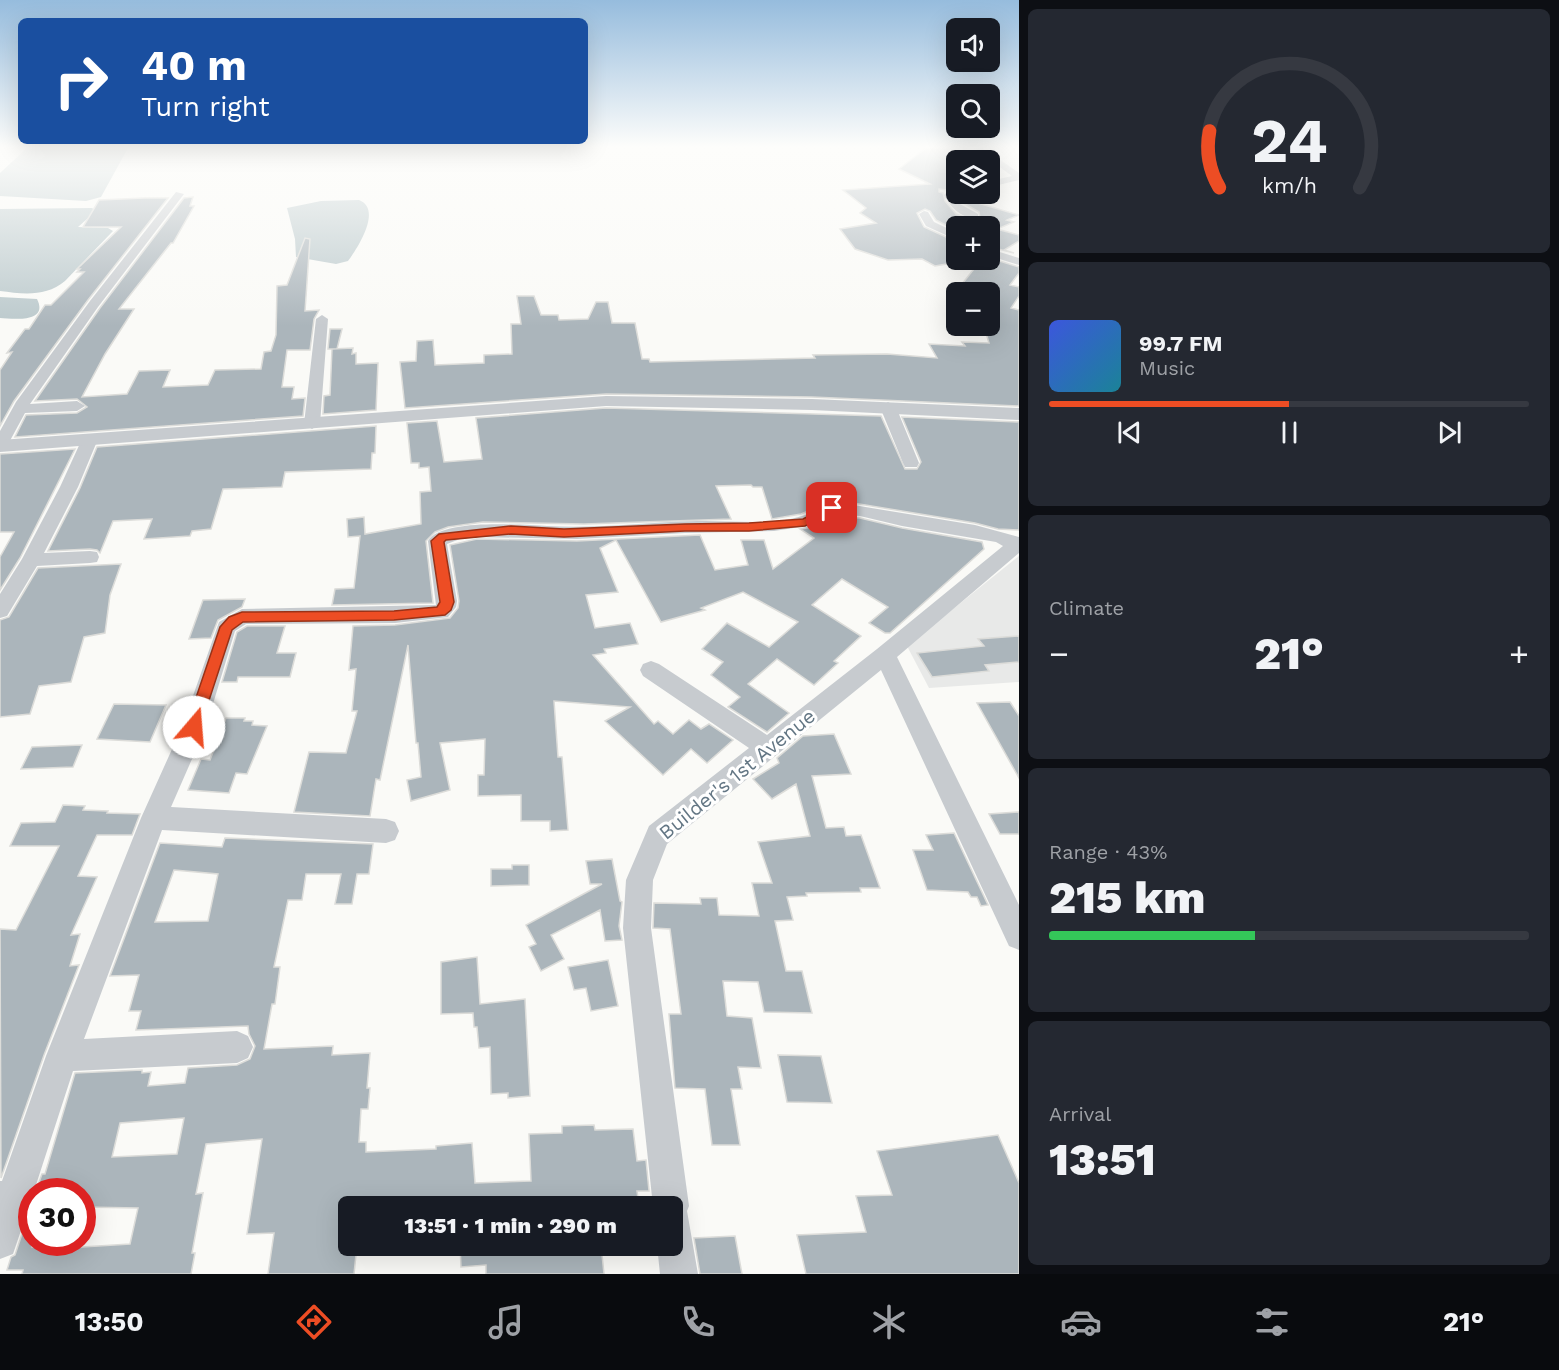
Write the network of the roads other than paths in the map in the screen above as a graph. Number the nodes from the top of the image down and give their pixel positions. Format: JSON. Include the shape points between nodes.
{"nodes":[{"id":1,"x":169,"y":207,"type":"edge"},
{"id":2,"x":958,"y":207,"type":"edge"},
{"id":3,"x":924,"y":214,"type":"dead end"},
{"id":4,"x":974,"y":216,"type":"dead end"},
{"id":5,"x":946,"y":232,"type":"edge"},
{"id":6,"x":1000,"y":255,"type":"edge"},
{"id":7,"x":1019,"y":262,"type":"edge"},
{"id":8,"x":322,"y":319,"type":"dead end"},
{"id":9,"x":77,"y":406,"type":"dead end"},
{"id":10,"x":888,"y":406,"type":"junction"},
{"id":11,"x":21,"y":409,"type":"junction"},
{"id":12,"x":1019,"y":414,"type":"edge"},
{"id":13,"x":312,"y":424,"type":"junction"},
{"id":14,"x":90,"y":439,"type":"junction"},
{"id":15,"x":0,"y":446,"type":"edge"},
{"id":16,"x":911,"y":463,"type":"dead end"},
{"id":17,"x":1016,"y":542,"type":"edge"},
{"id":18,"x":90,"y":557,"type":"dead end"},
{"id":19,"x":31,"y":560,"type":"junction"},
{"id":20,"x":2,"y":608,"type":"edge"},
{"id":21,"x":885,"y":655,"type":"junction"},
{"id":22,"x":651,"y":670,"type":"dead end"},
{"id":23,"x":768,"y":748,"type":"junction"},
{"id":24,"x":154,"y":818,"type":"junction"},
{"id":25,"x":386,"y":831,"type":"dead end"},
{"id":26,"x":1019,"y":936,"type":"edge"},
{"id":27,"x":237,"y":1047,"type":"dead end"},
{"id":28,"x":62,"y":1056,"type":"junction"},
{"id":29,"x":669,"y":1196,"type":"edge"},
{"id":30,"x":7,"y":1199,"type":"edge"},
{"id":31,"x":0,"y":1241,"type":"edge"},
{"id":32,"x":677,"y":1256,"type":"edge"},
{"id":33,"x":679,"y":1274,"type":"edge"}],
"edges":[{"from":1,"to":11,"type":"street","via":[[94,304]]},
{"from":2,"to":4,"type":"street"},
{"from":3,"to":5,"type":"street","via":[[930,224]]},
{"from":6,"to":7,"type":"street"},
{"from":8,"to":13,"type":"street"},
{"from":9,"to":11,"type":"street"},
{"from":10,"to":12,"type":"street"},
{"from":10,"to":13,"type":"street","via":[[606,401]]},
{"from":10,"to":16,"type":"street"},
{"from":11,"to":15,"type":"street"},
{"from":13,"to":14,"type":"street"},
{"from":14,"to":15,"type":"street"},
{"from":14,"to":19,"type":"street"},
{"from":17,"to":21,"type":"street","name":"Builder's 1st Avenue"},
{"from":17,"to":24,"type":"street","via":[[832,508],[805,522],[749,527],[564,533],[511,530],[443,537],[437,541],[447,602],[441,612],[242,617],[226,627],[194,727]]},
{"from":18,"to":19,"type":"street"},
{"from":19,"to":20,"type":"street"},
{"from":21,"to":23,"type":"street","name":"Builder's 1st Avenue"},
{"from":21,"to":26,"type":"street"},
{"from":22,"to":23,"type":"street"},
{"from":23,"to":29,"type":"street","name":"Builder's 1st Avenue","via":[[658,835],[636,887],[637,928]]},
{"from":24,"to":25,"type":"street"},
{"from":24,"to":28,"type":"street"},
{"from":27,"to":28,"type":"street"},
{"from":28,"to":30,"type":"street"},
{"from":30,"to":31,"type":"street"},
{"from":32,"to":33,"type":"street"}]}
